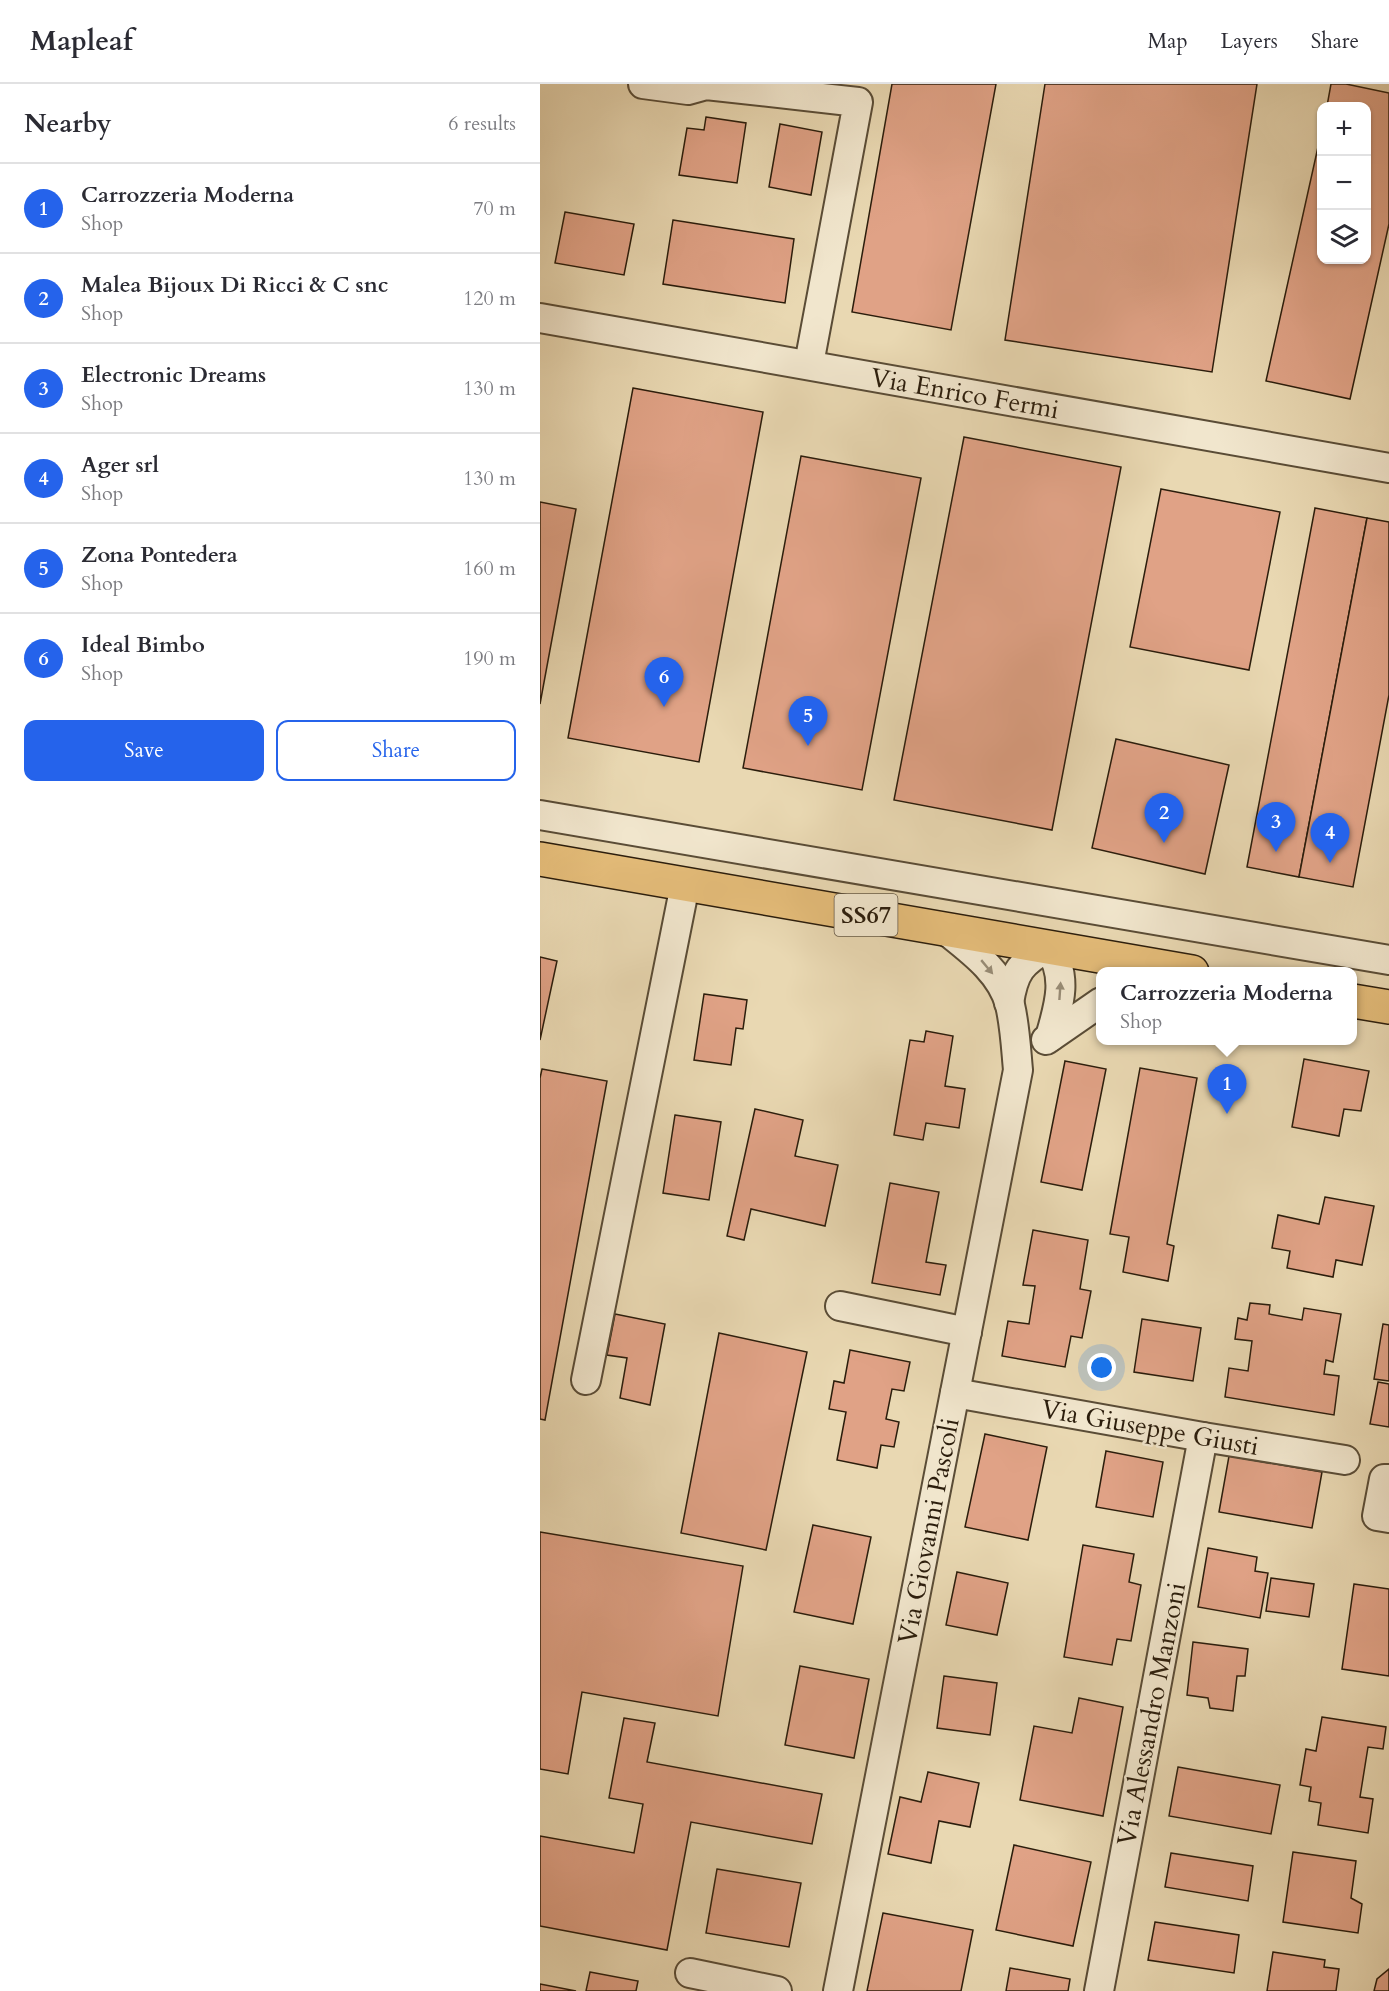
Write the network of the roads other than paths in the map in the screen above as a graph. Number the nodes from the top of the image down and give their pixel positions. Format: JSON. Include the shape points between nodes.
{"nodes":[{"id":1,"x":643,"y":84,"type":"edge"},
{"id":2,"x":540,"y":318,"type":"edge"},
{"id":3,"x":808,"y":364,"type":"junction"},
{"id":4,"x":1389,"y":468,"type":"edge"},
{"id":5,"x":540,"y":815,"type":"edge"},
{"id":6,"x":540,"y":859,"type":"edge"},
{"id":7,"x":685,"y":885,"type":"junction"},
{"id":8,"x":943,"y":928,"type":"junction"},
{"id":9,"x":1048,"y":947,"type":"junction"},
{"id":10,"x":1389,"y":960,"type":"edge"},
{"id":11,"x":1156,"y":967,"type":"edge"},
{"id":12,"x":1357,"y":1002,"type":"edge"},
{"id":13,"x":1009,"y":1003,"type":"junction"},
{"id":14,"x":1096,"y":1005,"type":"edge"},
{"id":15,"x":1389,"y":1007,"type":"edge"},
{"id":16,"x":1050,"y":1036,"type":"junction"},
{"id":17,"x":1018,"y":1070,"type":"junction"},
{"id":18,"x":840,"y":1306,"type":"dead end"},
{"id":19,"x":967,"y":1332,"type":"junction"},
{"id":20,"x":586,"y":1380,"type":"dead end"},
{"id":21,"x":955,"y":1394,"type":"junction"},
{"id":22,"x":1203,"y":1437,"type":"junction"},
{"id":23,"x":1345,"y":1460,"type":"dead end"},
{"id":24,"x":1387,"y":1479,"type":"edge"},
{"id":25,"x":1389,"y":1518,"type":"edge"},
{"id":26,"x":690,"y":1973,"type":"dead end"},
{"id":27,"x":777,"y":1991,"type":"edge"},
{"id":28,"x":838,"y":1991,"type":"edge"},
{"id":29,"x":1099,"y":1991,"type":"edge"}],
"edges":[{"from":1,"to":3,"type":"street","via":[[688,90],[706,85],[858,102]]},
{"from":2,"to":3,"type":"street","name":"Via Enrico Fermi"},
{"from":3,"to":4,"type":"street","name":"Via Enrico Fermi"},
{"from":5,"to":10,"type":"street"},
{"from":6,"to":7,"type":"main road","number":"SS67"},
{"from":7,"to":8,"type":"main road","number":"SS67"},
{"from":7,"to":20,"type":"street"},
{"from":8,"to":9,"type":"main road","number":"SS67"},
{"from":8,"to":13,"type":"street","name":"Via Giovanni Pascoli","one_way":true,"via":[[981,959]]},
{"from":9,"to":11,"type":"main road","number":"SS67"},
{"from":9,"to":13,"type":"street","name":"Via Giovanni Pascoli","via":[[1029,959],[1017,973]]},
{"from":16,"to":9,"type":"street","one_way":true,"via":[[1061,984],[1057,963]]},
{"from":12,"to":15,"type":"main road"},
{"from":13,"to":17,"type":"street","name":"Via Giovanni Pascoli"},
{"from":14,"to":16,"type":"street"},
{"from":16,"to":17,"type":"street"},
{"from":17,"to":19,"type":"street","name":"Via Giovanni Pascoli"},
{"from":18,"to":19,"type":"street"},
{"from":19,"to":21,"type":"street","name":"Via Giovanni Pascoli"},
{"from":21,"to":22,"type":"street","name":"Via Giuseppe Giusti"},
{"from":21,"to":28,"type":"street","name":"Via Giovanni Pascoli"},
{"from":22,"to":23,"type":"street","name":"Via Giuseppe Giusti"},
{"from":22,"to":29,"type":"street","name":"Via Alessandro Manzoni"},
{"from":24,"to":25,"type":"street","via":[[1377,1516]]},
{"from":26,"to":27,"type":"street"}]}
